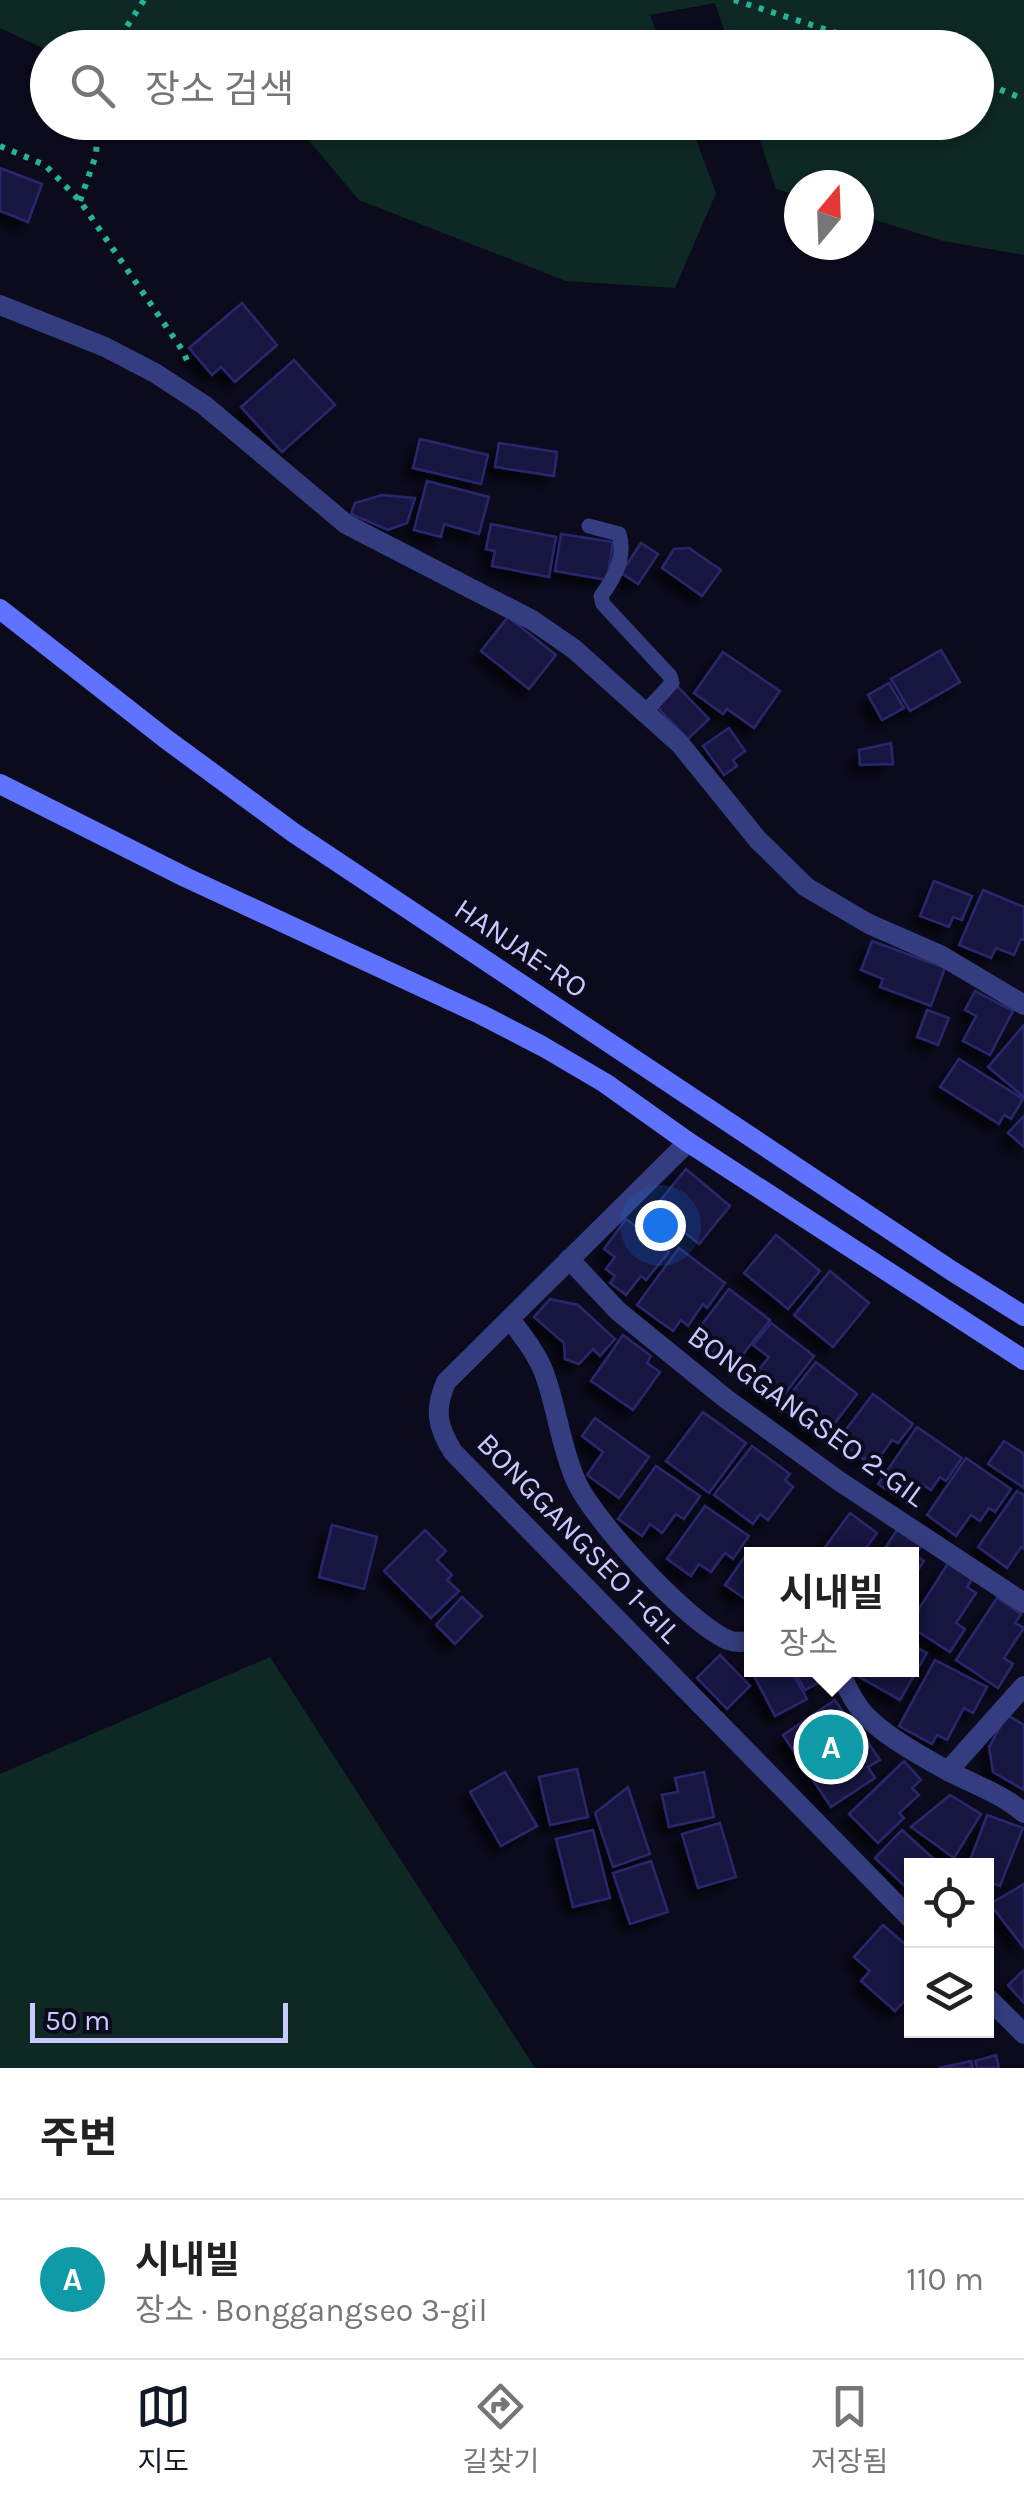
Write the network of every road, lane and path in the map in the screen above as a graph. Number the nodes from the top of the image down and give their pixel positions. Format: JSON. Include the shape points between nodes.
{"nodes":[{"id":1,"x":144,"y":0,"type":"edge"},
{"id":2,"x":734,"y":0,"type":"edge"},
{"id":3,"x":125,"y":30,"type":"edge"},
{"id":4,"x":826,"y":30,"type":"edge"},
{"id":5,"x":994,"y":87,"type":"edge"},
{"id":6,"x":1024,"y":99,"type":"edge"},
{"id":7,"x":97,"y":140,"type":"edge"},
{"id":8,"x":0,"y":146,"type":"edge"},
{"id":9,"x":80,"y":201,"type":"junction"},
{"id":10,"x":0,"y":304,"type":"edge"},
{"id":11,"x":204,"y":405,"type":"junction"},
{"id":12,"x":589,"y":526,"type":"dead end"},
{"id":13,"x":0,"y":609,"type":"edge"},
{"id":14,"x":644,"y":713,"type":"junction"},
{"id":15,"x":0,"y":784,"type":"edge"},
{"id":16,"x":1024,"y":1005,"type":"edge"},
{"id":17,"x":688,"y":1142,"type":"junction"},
{"id":18,"x":570,"y":1260,"type":"junction"},
{"id":19,"x":1024,"y":1316,"type":"edge"},
{"id":20,"x":510,"y":1319,"type":"junction"},
{"id":21,"x":1024,"y":1360,"type":"edge"},
{"id":22,"x":1024,"y":1602,"type":"edge"},
{"id":23,"x":744,"y":1641,"type":"edge"},
{"id":24,"x":842,"y":1677,"type":"edge"},
{"id":25,"x":1024,"y":1686,"type":"edge"},
{"id":26,"x":948,"y":1771,"type":"junction"},
{"id":27,"x":1024,"y":1813,"type":"edge"},
{"id":28,"x":904,"y":1912,"type":"edge"},
{"id":29,"x":994,"y":2004,"type":"edge"},
{"id":30,"x":1024,"y":2034,"type":"edge"}],
"edges":[{"from":1,"to":3,"type":"path"},
{"from":2,"to":4,"type":"path"},
{"from":5,"to":6,"type":"path"},
{"from":7,"to":9,"type":"path"},
{"from":8,"to":9,"type":"path","via":[[45,165]]},
{"from":9,"to":11,"type":"path","via":[[183,351]]},
{"from":10,"to":11,"type":"street","via":[[106,347]]},
{"from":11,"to":14,"type":"street","via":[[346,524],[532,620]]},
{"from":12,"to":14,"type":"lane","via":[[619,534],[622,542],[603,604],[670,676],[672,684]]},
{"from":13,"to":19,"type":"street","name":"HANJAE-RO","via":[[294,833]]},
{"from":14,"to":16,"type":"street","via":[[680,744],[779,864],[806,887]]},
{"from":15,"to":17,"type":"street","via":[[542,1046]]},
{"from":17,"to":18,"type":"street","name":"BONGGANGSEO 1-GIL"},
{"from":17,"to":21,"type":"street"},
{"from":18,"to":20,"type":"street","name":"BONGGANGSEO 1-GIL"},
{"from":18,"to":22,"type":"street","name":"BONGGANGSEO 2-GIL","via":[[618,1311],[725,1398]]},
{"from":20,"to":23,"type":"street","via":[[542,1370],[575,1479],[595,1513],[697,1619],[731,1641]]},
{"from":20,"to":28,"type":"street","name":"BONGGANGSEO 1-GIL","via":[[446,1382],[438,1412],[452,1452]]},
{"from":24,"to":26,"type":"street","via":[[867,1718]]},
{"from":25,"to":26,"type":"street"},
{"from":26,"to":27,"type":"street"},
{"from":29,"to":30,"type":"street"}]}
